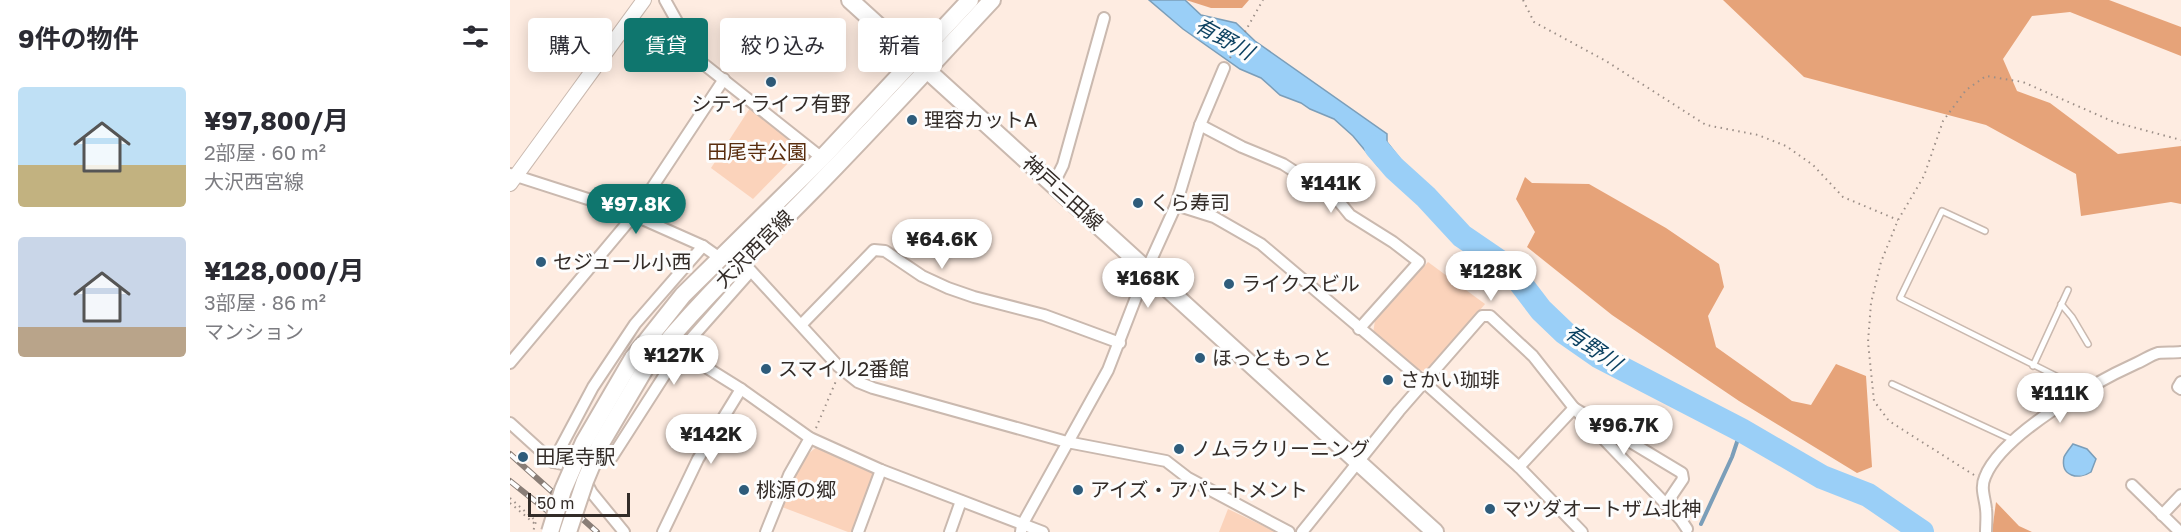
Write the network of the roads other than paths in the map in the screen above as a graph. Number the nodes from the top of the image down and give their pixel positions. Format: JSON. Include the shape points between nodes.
{"nodes":[{"id":1,"x":644,"y":0,"type":"edge"},
{"id":2,"x":665,"y":0,"type":"edge"},
{"id":3,"x":850,"y":0,"type":"edge"},
{"id":4,"x":970,"y":0,"type":"edge"},
{"id":5,"x":992,"y":0,"type":"edge"},
{"id":6,"x":870,"y":18,"type":"edge"},
{"id":7,"x":1104,"y":18,"type":"dead end"},
{"id":8,"x":942,"y":37,"type":"edge"},
{"id":9,"x":942,"y":46,"type":"edge"},
{"id":10,"x":1224,"y":68,"type":"road end"},
{"id":11,"x":913,"y":72,"type":"edge"},
{"id":12,"x":915,"y":72,"type":"edge"},
{"id":13,"x":931,"y":72,"type":"edge"},
{"id":14,"x":724,"y":79,"type":"junction"},
{"id":15,"x":1200,"y":124,"type":"junction"},
{"id":16,"x":822,"y":158,"type":"junction"},
{"id":17,"x":512,"y":178,"type":"edge"},
{"id":18,"x":1053,"y":185,"type":"junction"},
{"id":19,"x":1176,"y":205,"type":"junction"},
{"id":20,"x":634,"y":215,"type":"junction"},
{"id":21,"x":1986,"y":231,"type":"dead end"},
{"id":22,"x":703,"y":246,"type":"junction"},
{"id":23,"x":720,"y":258,"type":"junction"},
{"id":24,"x":745,"y":266,"type":"junction"},
{"id":25,"x":1148,"y":269,"type":"junction"},
{"id":26,"x":2068,"y":290,"type":"dead end"},
{"id":27,"x":2061,"y":304,"type":"junction"},
{"id":28,"x":802,"y":324,"type":"junction"},
{"id":29,"x":1359,"y":329,"type":"junction"},
{"id":30,"x":1119,"y":343,"type":"junction"},
{"id":31,"x":2088,"y":345,"type":"dead end"},
{"id":32,"x":680,"y":351,"type":"junction"},
{"id":33,"x":2181,"y":352,"type":"edge"},
{"id":34,"x":510,"y":363,"type":"edge"},
{"id":35,"x":639,"y":363,"type":"junction"},
{"id":36,"x":2033,"y":366,"type":"junction"},
{"id":37,"x":2181,"y":382,"type":"edge"},
{"id":38,"x":1425,"y":383,"type":"junction"},
{"id":39,"x":1892,"y":384,"type":"dead end"},
{"id":40,"x":741,"y":389,"type":"junction"},
{"id":41,"x":2181,"y":389,"type":"edge"},
{"id":42,"x":2085,"y":390,"type":"junction"},
{"id":43,"x":1574,"y":408,"type":"junction"},
{"id":44,"x":510,"y":423,"type":"edge"},
{"id":45,"x":810,"y":438,"type":"junction"},
{"id":46,"x":1627,"y":441,"type":"junction"},
{"id":47,"x":2014,"y":441,"type":"junction"},
{"id":48,"x":1067,"y":442,"type":"junction"},
{"id":49,"x":1618,"y":455,"type":"junction"},
{"id":50,"x":553,"y":462,"type":"junction"},
{"id":51,"x":1359,"y":463,"type":"junction"},
{"id":52,"x":1519,"y":467,"type":"junction"},
{"id":53,"x":582,"y":468,"type":"junction"},
{"id":54,"x":881,"y":470,"type":"junction"},
{"id":55,"x":2132,"y":485,"type":"dead end"},
{"id":56,"x":2181,"y":495,"type":"edge"},
{"id":57,"x":961,"y":501,"type":"junction"},
{"id":58,"x":1666,"y":504,"type":"junction"},
{"id":59,"x":2162,"y":515,"type":"junction"},
{"id":60,"x":1022,"y":528,"type":"edge"},
{"id":61,"x":1686,"y":530,"type":"edge"},
{"id":62,"x":550,"y":532,"type":"edge"},
{"id":63,"x":568,"y":532,"type":"edge"},
{"id":64,"x":624,"y":532,"type":"edge"},
{"id":65,"x":663,"y":532,"type":"edge"},
{"id":66,"x":766,"y":532,"type":"edge"},
{"id":67,"x":858,"y":532,"type":"edge"},
{"id":68,"x":950,"y":532,"type":"edge"},
{"id":69,"x":1043,"y":532,"type":"edge"},
{"id":70,"x":1289,"y":532,"type":"edge"},
{"id":71,"x":1302,"y":532,"type":"edge"},
{"id":72,"x":1435,"y":532,"type":"edge"},
{"id":73,"x":1582,"y":532,"type":"edge"},
{"id":74,"x":1699,"y":532,"type":"edge"},
{"id":75,"x":1986,"y":532,"type":"edge"},
{"id":76,"x":2180,"y":532,"type":"edge"}],
"edges":[{"from":1,"to":17,"type":"street"},
{"from":2,"to":14,"type":"street","via":[[694,52],[710,71]]},
{"from":3,"to":6,"type":"main road","name":"神戸三田線"},
{"from":4,"to":8,"type":"main road","name":"大沢西宮線"},
{"from":5,"to":9,"type":"main road","name":"大沢西宮線"},
{"from":7,"to":18,"type":"street","via":[[1063,165]]},
{"from":10,"to":15,"type":"street"},
{"from":11,"to":16,"type":"main road","name":"大沢西宮線"},
{"from":12,"to":24,"type":"main road","name":"大沢西宮線"},
{"from":13,"to":18,"type":"main road","name":"神戸三田線"},
{"from":14,"to":16,"type":"street"},
{"from":14,"to":20,"type":"street"},
{"from":15,"to":19,"type":"street"},
{"from":15,"to":29,"type":"street","via":[[1283,164],[1337,199],[1350,215],[1422,258]]},
{"from":16,"to":23,"type":"main road","name":"大沢西宮線"},
{"from":17,"to":20,"type":"street"},
{"from":18,"to":25,"type":"main road","name":"神戸三田線"},
{"from":19,"to":25,"type":"street"},
{"from":19,"to":29,"type":"street","via":[[1214,217],[1261,244]]},
{"from":20,"to":22,"type":"street"},
{"from":20,"to":34,"type":"street"},
{"from":21,"to":36,"type":"lane","via":[[1942,211],[1900,298]]},
{"from":22,"to":23,"type":"street"},
{"from":22,"to":50,"type":"street","via":[[635,324],[593,387]]},
{"from":23,"to":35,"type":"main road","name":"大沢西宮線","via":[[683,295]]},
{"from":24,"to":28,"type":"street"},
{"from":24,"to":32,"type":"street"},
{"from":24,"to":35,"type":"main road","name":"大沢西宮線"},
{"from":25,"to":30,"type":"street"},
{"from":25,"to":51,"type":"main road","name":"神戸三田線"},
{"from":26,"to":27,"type":"lane"},
{"from":27,"to":31,"type":"lane"},
{"from":27,"to":36,"type":"lane"},
{"from":28,"to":30,"type":"street","via":[[874,250],[885,251],[948,288],[1044,315]]},
{"from":28,"to":48,"type":"street","via":[[841,369],[858,382]]},
{"from":29,"to":38,"type":"street"},
{"from":30,"to":48,"type":"street"},
{"from":32,"to":40,"type":"street"},
{"from":32,"to":53,"type":"street","via":[[612,457]]},
{"from":33,"to":42,"type":"street","via":[[2157,353]]},
{"from":35,"to":62,"type":"main road","name":"大沢西宮線","bridge":true,"via":[[584,442]]},
{"from":35,"to":63,"type":"main road","name":"大沢西宮線","bridge":true,"via":[[600,445]]},
{"from":36,"to":42,"type":"lane"},
{"from":37,"to":41,"type":"street"},
{"from":38,"to":43,"type":"street","via":[[1482,316],[1490,316],[1533,356]]},
{"from":38,"to":51,"type":"street"},
{"from":38,"to":52,"type":"street"},
{"from":39,"to":47,"type":"lane"},
{"from":40,"to":45,"type":"street"},
{"from":40,"to":65,"type":"street","via":[[698,459]]},
{"from":42,"to":47,"type":"street"},
{"from":43,"to":46,"type":"street"},
{"from":43,"to":49,"type":"street"},
{"from":43,"to":52,"type":"street"},
{"from":44,"to":50,"type":"street"},
{"from":45,"to":54,"type":"street"},
{"from":45,"to":66,"type":"street","via":[[789,475]]},
{"from":46,"to":49,"type":"street"},
{"from":46,"to":58,"type":"street","via":[[1682,473],[1683,479]]},
{"from":47,"to":75,"type":"street","via":[[1995,459],[1983,481]]},
{"from":48,"to":60,"type":"street"},
{"from":48,"to":70,"type":"street","via":[[1166,461],[1188,478]]},
{"from":49,"to":58,"type":"street"},
{"from":50,"to":53,"type":"street"},
{"from":51,"to":71,"type":"street"},
{"from":51,"to":72,"type":"main road","name":"神戸三田線"},
{"from":52,"to":73,"type":"street"},
{"from":53,"to":64,"type":"street","via":[[586,484]]},
{"from":54,"to":57,"type":"street"},
{"from":54,"to":67,"type":"street"},
{"from":55,"to":59,"type":"street"},
{"from":56,"to":59,"type":"street"},
{"from":57,"to":60,"type":"street"},
{"from":57,"to":68,"type":"street"},
{"from":58,"to":61,"type":"street"},
{"from":59,"to":76,"type":"street"},
{"from":60,"to":69,"type":"street"},
{"from":61,"to":74,"type":"street"}]}
